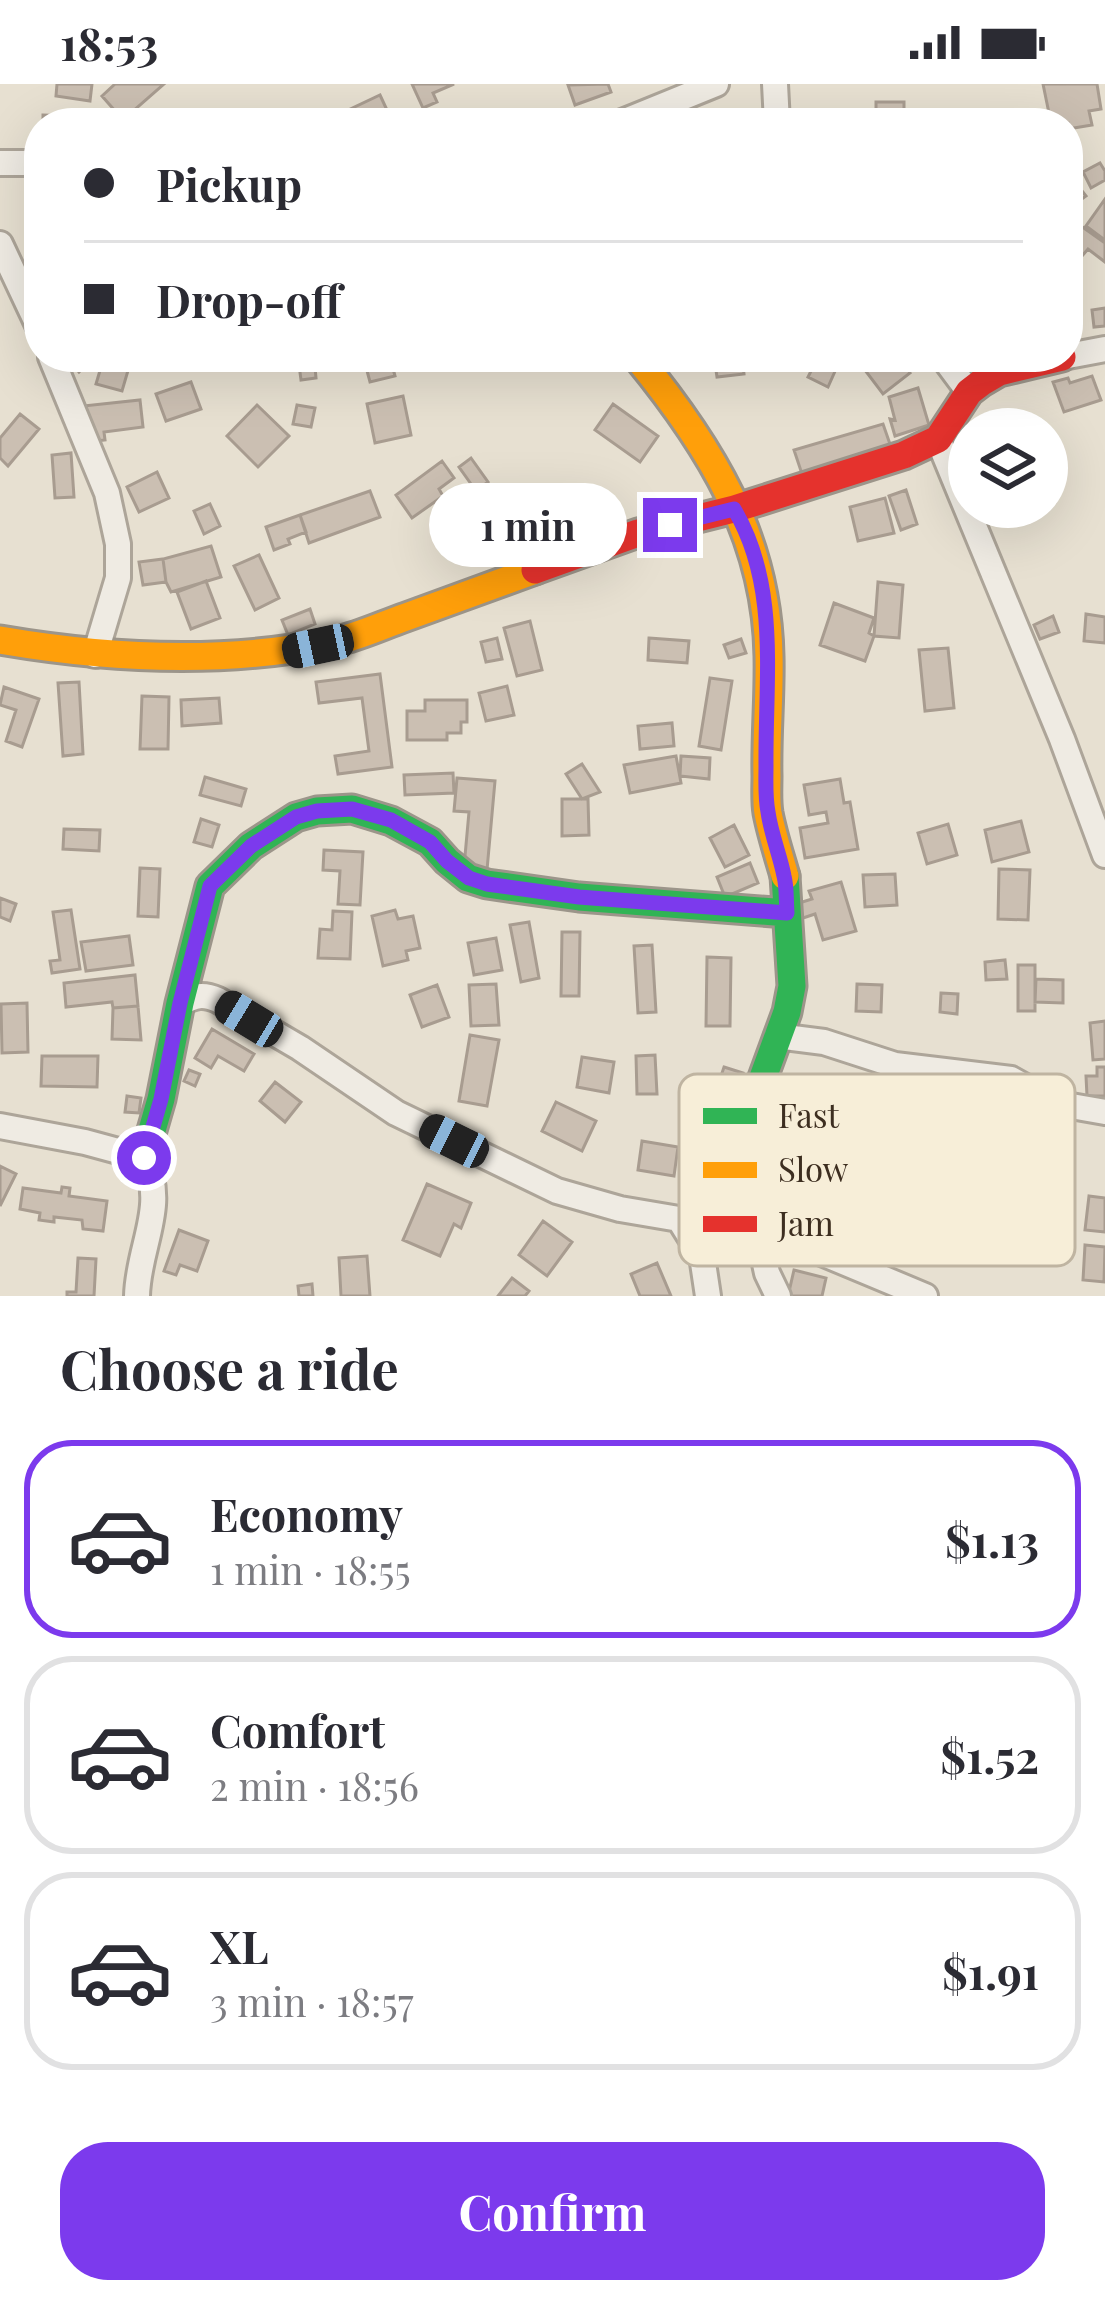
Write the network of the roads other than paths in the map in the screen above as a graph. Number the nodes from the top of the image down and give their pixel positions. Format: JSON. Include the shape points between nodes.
{"nodes":[{"id":1,"x":716,"y":84,"type":"edge"},
{"id":2,"x":657,"y":108,"type":"edge"},
{"id":3,"x":0,"y":244,"type":"edge"},
{"id":4,"x":24,"y":295,"type":"edge"},
{"id":5,"x":57,"y":372,"type":"edge"},
{"id":6,"x":649,"y":372,"type":"edge"},
{"id":7,"x":954,"y":372,"type":"edge"},
{"id":8,"x":999,"y":372,"type":"edge"},
{"id":9,"x":969,"y":392,"type":"junction"},
{"id":10,"x":938,"y":440,"type":"junction"},
{"id":11,"x":734,"y":509,"type":"junction"},
{"id":12,"x":0,"y":640,"type":"edge"},
{"id":13,"x":95,"y":655,"type":"junction"},
{"id":14,"x":1105,"y":855,"type":"edge"},
{"id":15,"x":787,"y":913,"type":"junction"},
{"id":16,"x":180,"y":1003,"type":"junction"},
{"id":17,"x":777,"y":1036,"type":"junction"},
{"id":18,"x":764,"y":1074,"type":"edge"},
{"id":19,"x":969,"y":1074,"type":"edge"},
{"id":20,"x":1075,"y":1107,"type":"edge"},
{"id":21,"x":1105,"y":1112,"type":"edge"},
{"id":22,"x":0,"y":1126,"type":"edge"},
{"id":23,"x":144,"y":1158,"type":"junction"},
{"id":24,"x":679,"y":1219,"type":"edge"},
{"id":25,"x":704,"y":1266,"type":"edge"},
{"id":26,"x":766,"y":1266,"type":"edge"},
{"id":27,"x":853,"y":1266,"type":"edge"},
{"id":28,"x":137,"y":1296,"type":"edge"},
{"id":29,"x":708,"y":1296,"type":"edge"},
{"id":30,"x":778,"y":1296,"type":"edge"},
{"id":31,"x":925,"y":1296,"type":"edge"}],
"edges":[{"from":1,"to":2,"type":"street"},
{"from":3,"to":4,"type":"street"},
{"from":5,"to":13,"type":"street","via":[[107,493],[118,544],[118,578]]},
{"from":6,"to":11,"type":"street","via":[[704,448]]},
{"from":7,"to":9,"type":"street"},
{"from":8,"to":9,"type":"street"},
{"from":9,"to":10,"type":"street"},
{"from":10,"to":11,"type":"street"},
{"from":10,"to":14,"type":"street"},
{"from":11,"to":13,"type":"street","via":[[638,533],[294,651]]},
{"from":11,"to":15,"type":"street","via":[[762,585],[767,810]]},
{"from":12,"to":13,"type":"street"},
{"from":15,"to":16,"type":"street","via":[[487,884],[391,820],[352,809],[317,811],[268,832],[210,886]]},
{"from":15,"to":17,"type":"street","via":[[792,986]]},
{"from":16,"to":23,"type":"street"},
{"from":16,"to":24,"type":"street","via":[[208,995],[396,1113],[557,1191]]},
{"from":17,"to":18,"type":"street"},
{"from":17,"to":19,"type":"street"},
{"from":20,"to":21,"type":"street"},
{"from":22,"to":23,"type":"street"},
{"from":23,"to":28,"type":"street","via":[[155,1192]]},
{"from":25,"to":29,"type":"street"},
{"from":26,"to":30,"type":"street"},
{"from":27,"to":31,"type":"street"}]}
